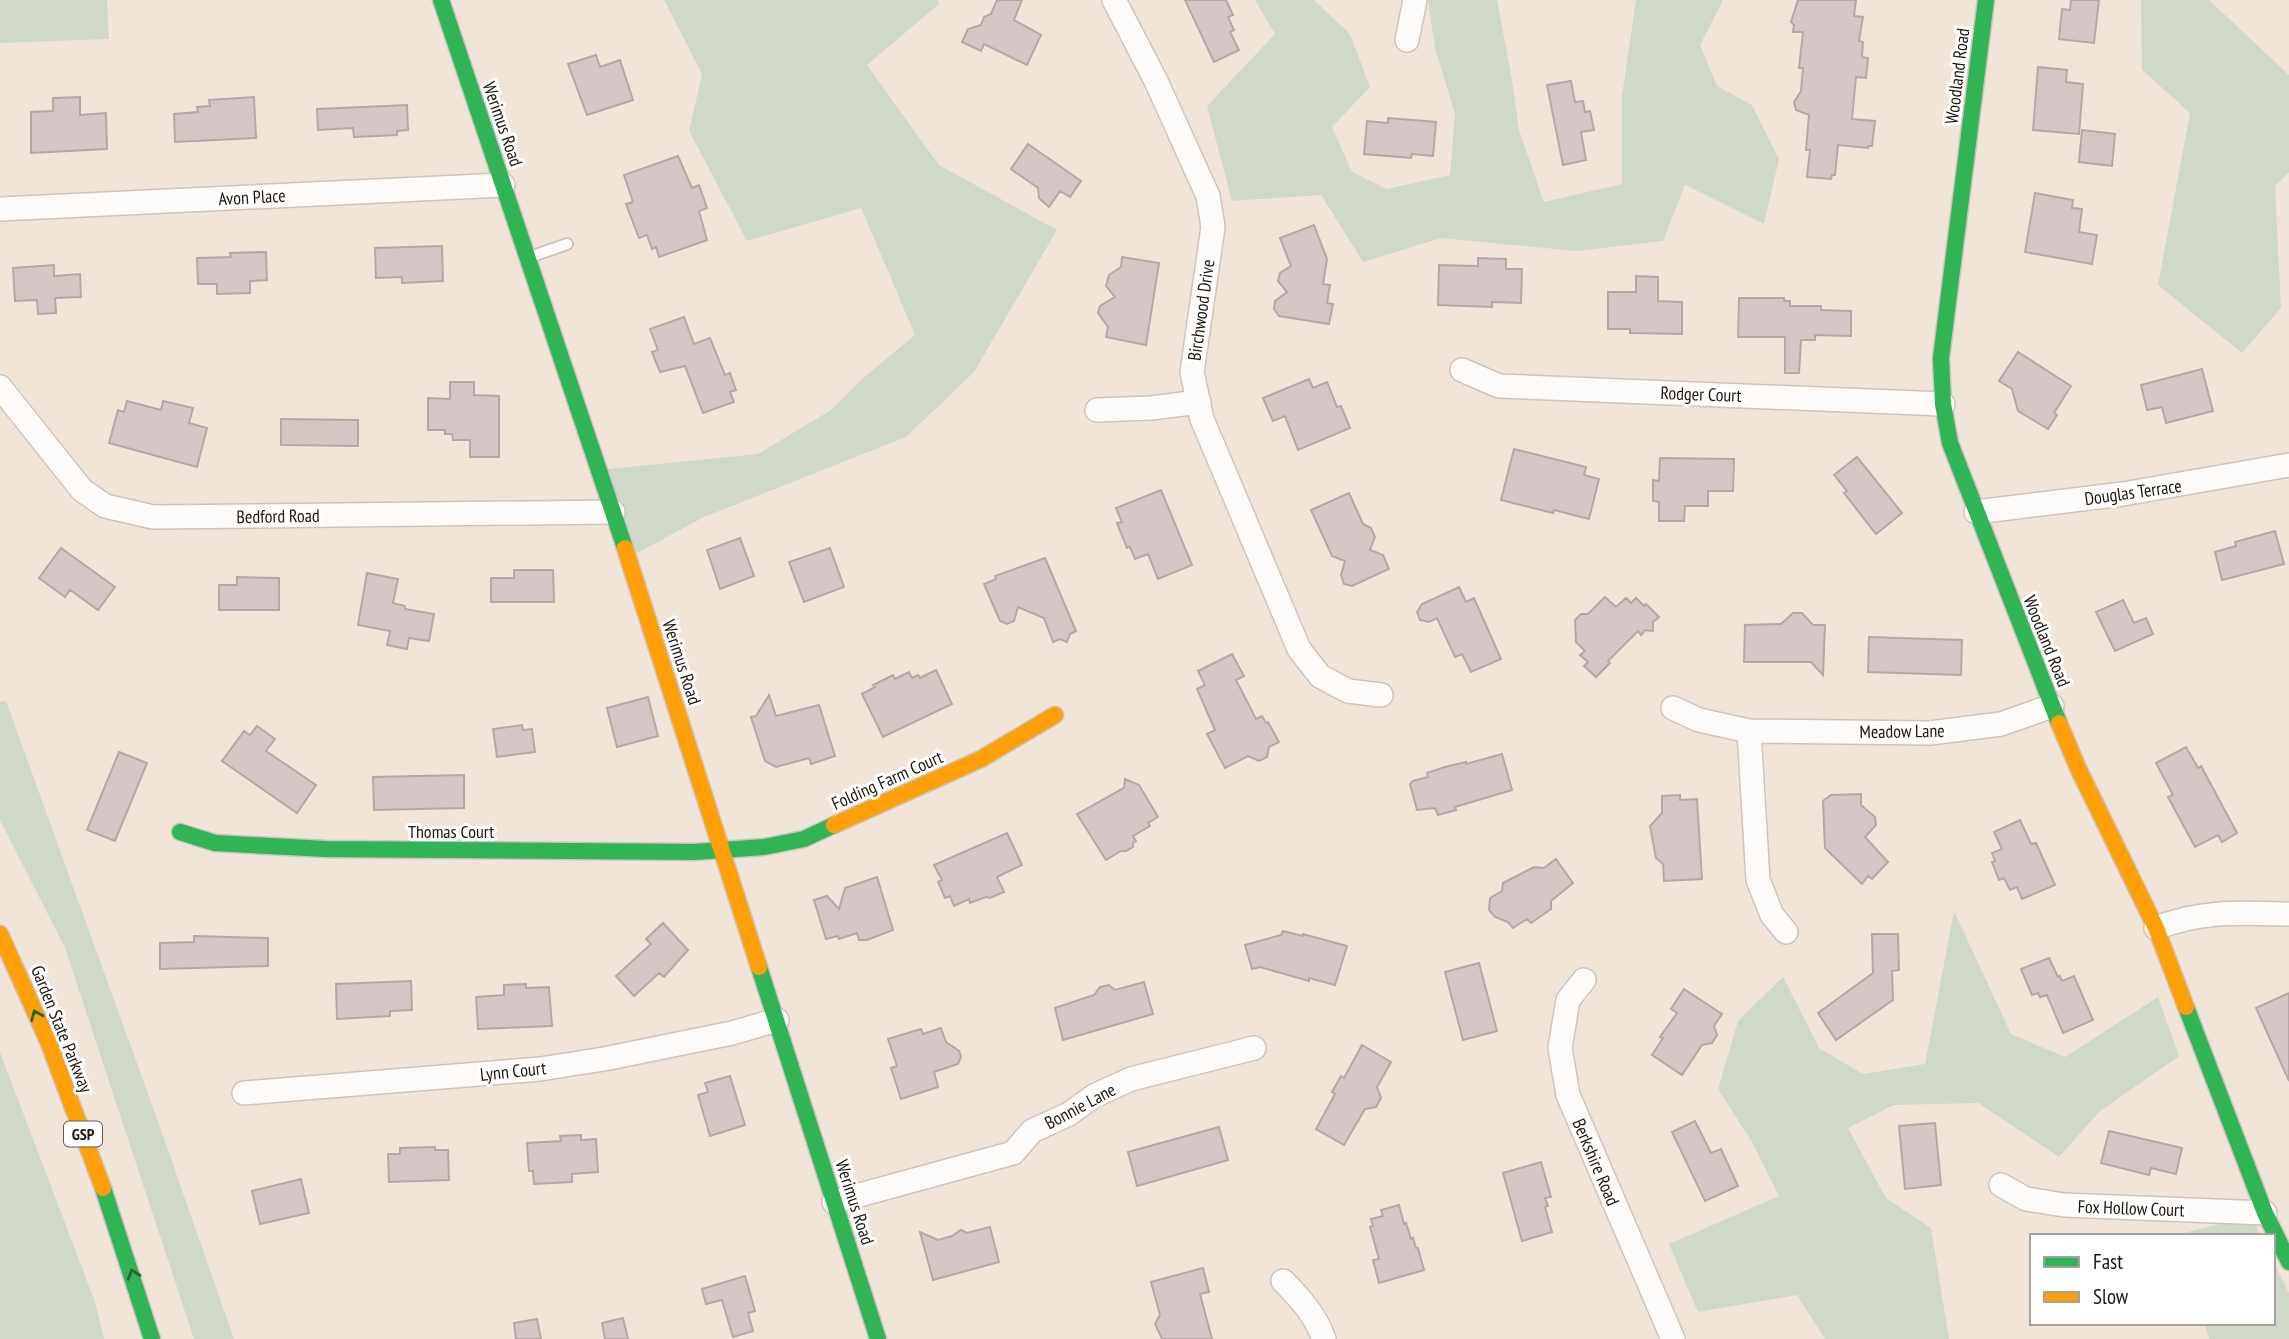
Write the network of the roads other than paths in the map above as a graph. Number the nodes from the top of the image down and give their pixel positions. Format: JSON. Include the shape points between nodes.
{"nodes":[{"id":1,"x":441,"y":0,"type":"edge"},
{"id":2,"x":1114,"y":0,"type":"edge"},
{"id":3,"x":1415,"y":0,"type":"edge"},
{"id":4,"x":1986,"y":0,"type":"edge"},
{"id":5,"x":1407,"y":40,"type":"dead end"},
{"id":6,"x":503,"y":185,"type":"junction"},
{"id":7,"x":0,"y":209,"type":"edge"},
{"id":8,"x":567,"y":244,"type":"dead end"},
{"id":9,"x":527,"y":258,"type":"junction"},
{"id":10,"x":1462,"y":370,"type":"dead end"},
{"id":11,"x":0,"y":387,"type":"edge"},
{"id":12,"x":1199,"y":402,"type":"junction"},
{"id":13,"x":1943,"y":404,"type":"junction"},
{"id":14,"x":1097,"y":410,"type":"dead end"},
{"id":15,"x":2289,"y":465,"type":"edge"},
{"id":16,"x":613,"y":512,"type":"junction"},
{"id":17,"x":1976,"y":512,"type":"junction"},
{"id":18,"x":1381,"y":695,"type":"dead end"},
{"id":19,"x":2052,"y":706,"type":"junction"},
{"id":20,"x":1673,"y":708,"type":"dead end"},
{"id":21,"x":1055,"y":715,"type":"dead end"},
{"id":22,"x":1749,"y":731,"type":"junction"},
{"id":23,"x":180,"y":832,"type":"dead end"},
{"id":24,"x":723,"y":851,"type":"junction"},
{"id":25,"x":2289,"y":914,"type":"edge"},
{"id":26,"x":2156,"y":928,"type":"junction"},
{"id":27,"x":1786,"y":932,"type":"dead end"},
{"id":28,"x":0,"y":934,"type":"edge"},
{"id":29,"x":1584,"y":981,"type":"dead end"},
{"id":30,"x":777,"y":1020,"type":"junction"},
{"id":31,"x":1254,"y":1048,"type":"dead end"},
{"id":32,"x":244,"y":1093,"type":"dead end"},
{"id":33,"x":2001,"y":1185,"type":"dead end"},
{"id":34,"x":834,"y":1202,"type":"junction"},
{"id":35,"x":2265,"y":1213,"type":"junction"},
{"id":36,"x":2289,"y":1262,"type":"edge"},
{"id":37,"x":1283,"y":1281,"type":"dead end"},
{"id":38,"x":152,"y":1339,"type":"edge"},
{"id":39,"x":878,"y":1339,"type":"edge"},
{"id":40,"x":1324,"y":1339,"type":"edge"},
{"id":41,"x":1673,"y":1339,"type":"edge"}],
"edges":[{"from":1,"to":6,"type":"main road","name":"Werimus Road"},
{"from":2,"to":12,"type":"street","name":"Birchwood Drive","via":[[1208,196],[1213,226],[1192,372]]},
{"from":3,"to":5,"type":"street"},
{"from":4,"to":13,"type":"main road","name":"Woodland Road","via":[[1941,358]]},
{"from":6,"to":7,"type":"street","name":"Avon Place"},
{"from":6,"to":9,"type":"main road","name":"Werimus Road"},
{"from":8,"to":9,"type":"lane"},
{"from":9,"to":16,"type":"main road","name":"Werimus Road"},
{"from":10,"to":13,"type":"street","name":"Rodger Court","via":[[1499,386]]},
{"from":11,"to":16,"type":"street","name":"Bedford Road","via":[[82,490],[105,506],[153,517]]},
{"from":12,"to":14,"type":"street"},
{"from":12,"to":18,"type":"street","name":"Birchwood Drive","via":[[1202,419],[1299,649],[1320,676],[1348,691]]},
{"from":13,"to":17,"type":"main road","name":"Woodland Road","via":[[1950,443]]},
{"from":15,"to":17,"type":"street","name":"Douglas Terrace","via":[[2123,494]]},
{"from":16,"to":24,"type":"main road","name":"Werimus Road"},
{"from":17,"to":19,"type":"main road","name":"Woodland Road"},
{"from":19,"to":22,"type":"street","name":"Meadow Lane","via":[[2001,724],[1930,733]]},
{"from":19,"to":26,"type":"main road","name":"Woodland Road"},
{"from":20,"to":22,"type":"street","name":"Meadow Lane","via":[[1699,720]]},
{"from":21,"to":24,"type":"main road","name":"Folding Farm Court","via":[[981,759],[804,839]]},
{"from":22,"to":27,"type":"street","via":[[1758,880],[1772,915]]},
{"from":23,"to":24,"type":"main road","name":"Thomas Court","via":[[215,843],[325,849]]},
{"from":24,"to":30,"type":"main road","name":"Werimus Road"},
{"from":25,"to":26,"type":"street","via":[[2223,912],[2182,918]]},
{"from":26,"to":35,"type":"main road","name":"Woodland Road"},
{"from":38,"to":28,"type":"main road","name":"Garden State Parkway","number":"GSP","one_way":true,"via":[[97,1169]]},
{"from":29,"to":41,"type":"street","name":"Berkshire Road","via":[[1569,1000],[1560,1048],[1568,1095]]},
{"from":30,"to":32,"type":"street","name":"Lynn Court","via":[[694,1041],[540,1069]]},
{"from":30,"to":34,"type":"main road","name":"Werimus Road"},
{"from":31,"to":34,"type":"street","name":"Bonnie Lane","via":[[1130,1079],[1032,1131],[1013,1153]]},
{"from":33,"to":35,"type":"street","name":"Fox Hollow Court","via":[[2026,1199],[2064,1205]]},
{"from":34,"to":39,"type":"main road","name":"Werimus Road"},
{"from":35,"to":36,"type":"main road","name":"Woodland Road"},
{"from":37,"to":40,"type":"street","via":[[1303,1300]]}]}
